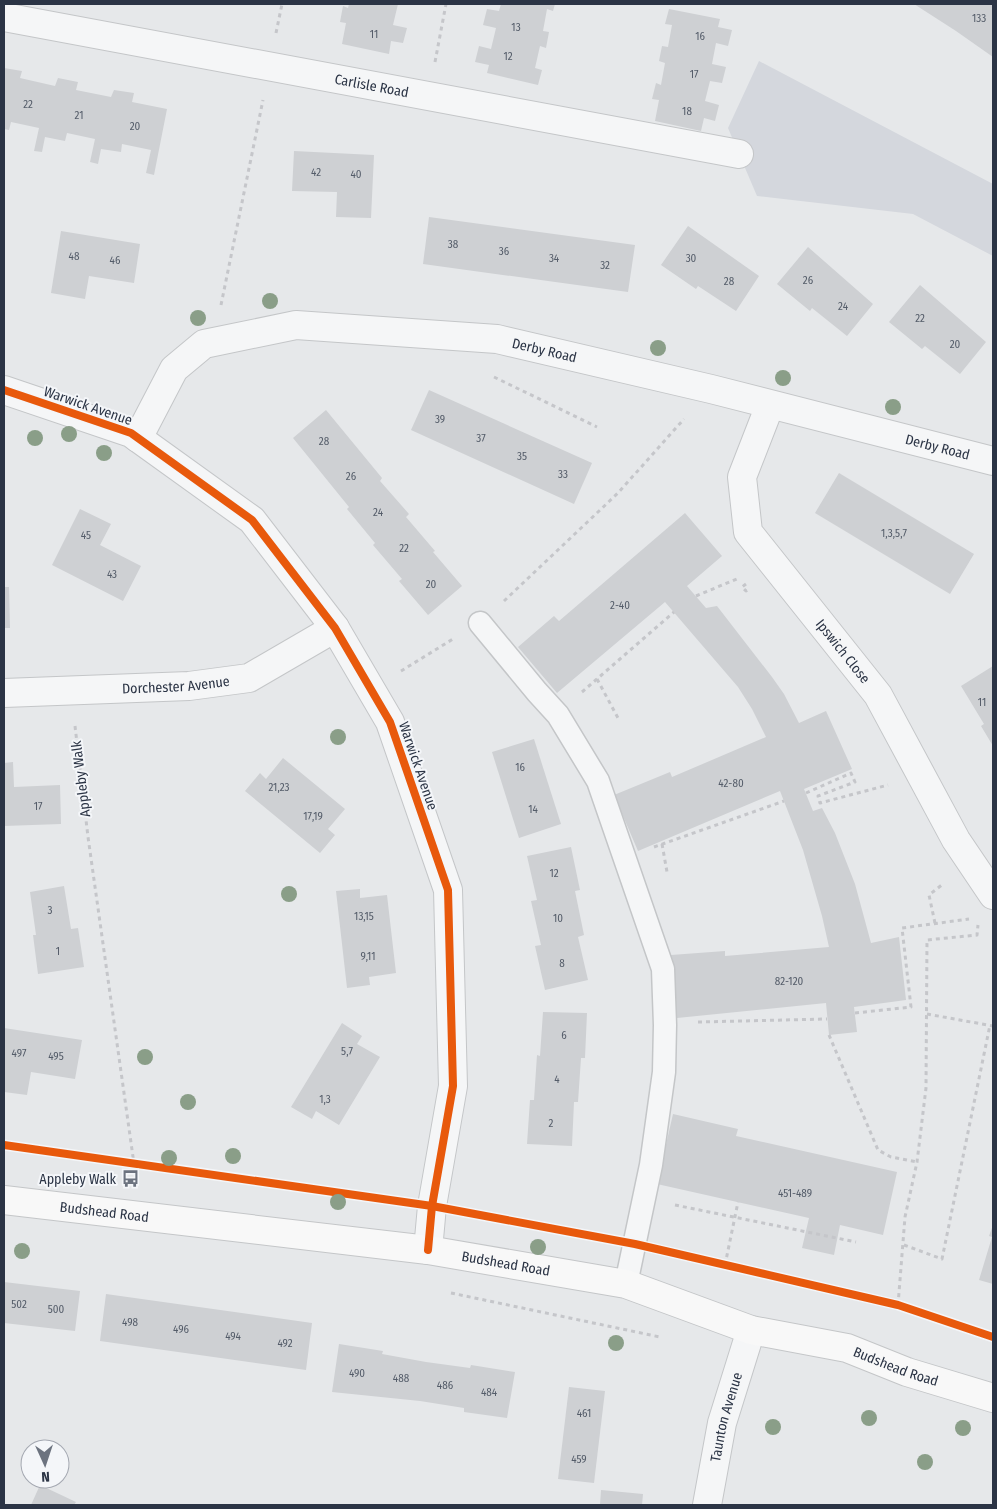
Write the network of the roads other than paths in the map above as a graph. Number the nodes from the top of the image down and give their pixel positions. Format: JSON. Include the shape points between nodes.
{"nodes":[{"id":1,"x":4,"y":17,"type":"edge"},
{"id":2,"x":739,"y":154,"type":"dead end"},
{"id":3,"x":4,"y":390,"type":"edge"},
{"id":4,"x":770,"y":405,"type":"junction"},
{"id":5,"x":138,"y":438,"type":"junction"},
{"id":6,"x":993,"y":461,"type":"edge"},
{"id":7,"x":480,"y":623,"type":"road end"},
{"id":8,"x":335,"y":628,"type":"junction"},
{"id":9,"x":4,"y":693,"type":"edge"},
{"id":10,"x":993,"y":895,"type":"edge"},
{"id":11,"x":4,"y":1200,"type":"edge"},
{"id":12,"x":428,"y":1250,"type":"junction"},
{"id":13,"x":626,"y":1284,"type":"junction"},
{"id":14,"x":751,"y":1330,"type":"junction"},
{"id":15,"x":993,"y":1398,"type":"edge"},
{"id":16,"x":707,"y":1505,"type":"edge"}],
"edges":[{"from":1,"to":2,"type":"street","name":"Carlisle Road"},
{"from":3,"to":5,"type":"street","name":"Warwick Avenue"},
{"from":4,"to":5,"type":"street","name":"Derby Road","via":[[497,339],[296,325],[204,344],[174,369]]},
{"from":4,"to":6,"type":"street","name":"Derby Road"},
{"from":4,"to":10,"type":"street","name":"Ipswich Close","via":[[742,477],[748,532],[878,696],[956,840]]},
{"from":5,"to":8,"type":"street","name":"Warwick Avenue","via":[[252,520]]},
{"from":7,"to":13,"type":"lane","via":[[558,715],[598,780],[663,969],[664,1072],[651,1165]]},
{"from":8,"to":9,"type":"street","name":"Dorchester Avenue","via":[[249,678],[189,686]]},
{"from":8,"to":12,"type":"street","name":"Warwick Avenue","via":[[390,722],[448,890],[453,1086],[432,1206]]},
{"from":11,"to":12,"type":"street","name":"Budshead Road"},
{"from":12,"to":13,"type":"street","name":"Budshead Road"},
{"from":13,"to":14,"type":"street","name":"Budshead Road"},
{"from":14,"to":15,"type":"street","name":"Budshead Road","via":[[847,1348],[907,1372]]},
{"from":14,"to":16,"type":"street","name":"Taunton Avenue","via":[[722,1423]]}]}
